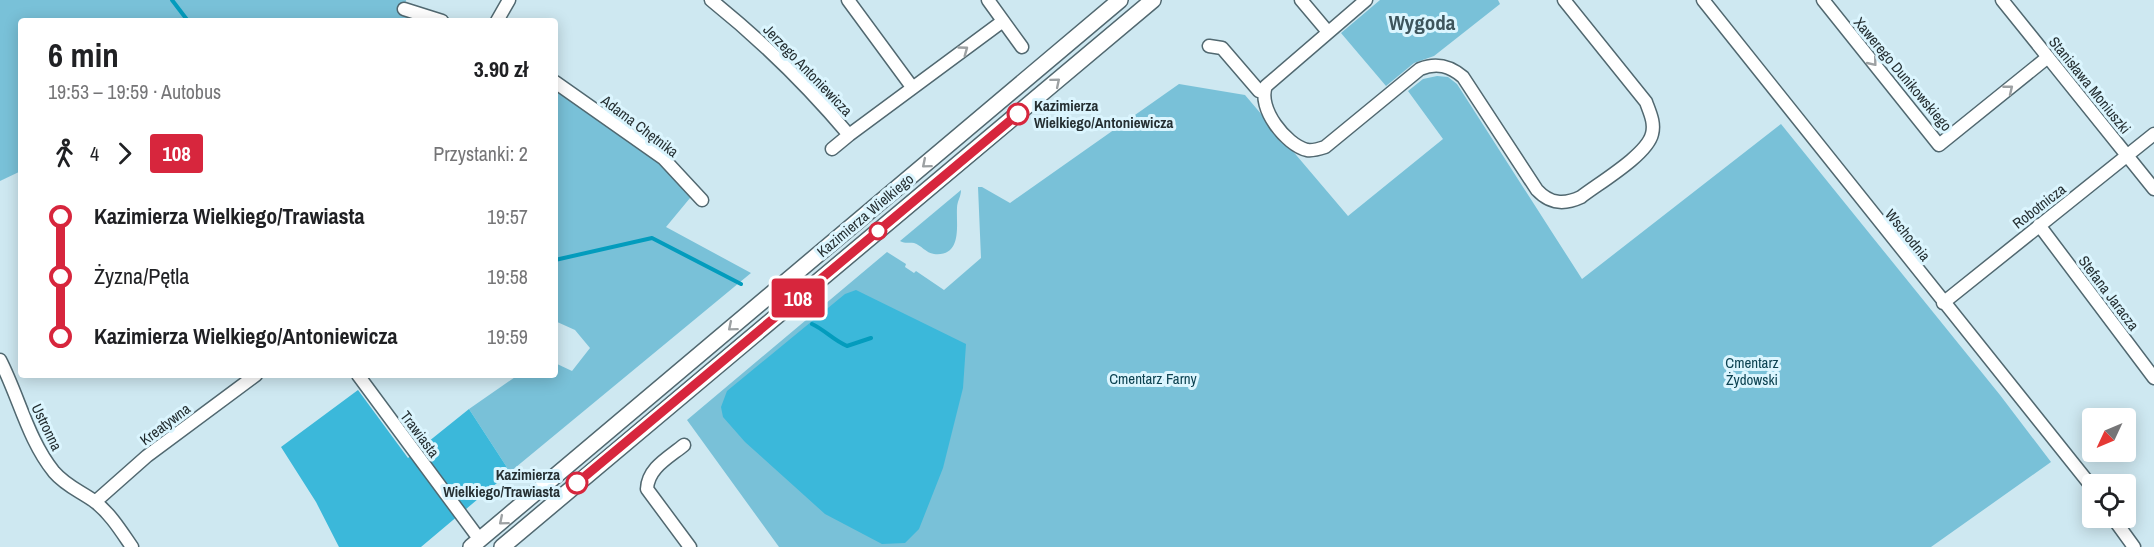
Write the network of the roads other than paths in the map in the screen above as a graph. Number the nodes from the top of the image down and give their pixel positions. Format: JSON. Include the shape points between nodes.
{"nodes":[{"id":1,"x":509,"y":0,"type":"edge"},
{"id":2,"x":711,"y":0,"type":"edge"},
{"id":3,"x":848,"y":0,"type":"edge"},
{"id":4,"x":988,"y":0,"type":"edge"},
{"id":5,"x":1120,"y":0,"type":"edge"},
{"id":6,"x":1154,"y":0,"type":"edge"},
{"id":7,"x":1301,"y":0,"type":"edge"},
{"id":8,"x":1366,"y":0,"type":"edge"},
{"id":9,"x":1564,"y":0,"type":"edge"},
{"id":10,"x":1703,"y":0,"type":"edge"},
{"id":11,"x":1823,"y":0,"type":"edge"},
{"id":12,"x":2002,"y":0,"type":"edge"},
{"id":13,"x":404,"y":9,"type":"dead end"},
{"id":14,"x":432,"y":18,"type":"edge"},
{"id":15,"x":499,"y":18,"type":"edge"},
{"id":16,"x":1003,"y":21,"type":"junction"},
{"id":17,"x":1328,"y":32,"type":"junction"},
{"id":18,"x":1022,"y":46,"type":"dead end"},
{"id":19,"x":1209,"y":46,"type":"dead end"},
{"id":20,"x":2048,"y":57,"type":"junction"},
{"id":21,"x":558,"y":84,"type":"edge"},
{"id":22,"x":912,"y":87,"type":"junction"},
{"id":23,"x":1264,"y":92,"type":"junction"},
{"id":24,"x":2154,"y":134,"type":"edge"},
{"id":25,"x":849,"y":135,"type":"junction"},
{"id":26,"x":832,"y":149,"type":"dead end"},
{"id":27,"x":2128,"y":156,"type":"junction"},
{"id":28,"x":2154,"y":189,"type":"edge"},
{"id":29,"x":702,"y":200,"type":"dead end"},
{"id":30,"x":873,"y":208,"type":"junction"},
{"id":31,"x":2039,"y":225,"type":"junction"},
{"id":32,"x":882,"y":227,"type":"junction"},
{"id":33,"x":1944,"y":303,"type":"junction"},
{"id":34,"x":0,"y":360,"type":"edge"},
{"id":35,"x":252,"y":378,"type":"edge"},
{"id":36,"x":360,"y":378,"type":"edge"},
{"id":37,"x":2154,"y":378,"type":"edge"},
{"id":38,"x":593,"y":445,"type":"junction"},
{"id":39,"x":684,"y":445,"type":"dead end"},
{"id":40,"x":605,"y":460,"type":"junction"},
{"id":41,"x":2082,"y":476,"type":"edge"},
{"id":42,"x":95,"y":502,"type":"junction"},
{"id":43,"x":2120,"y":528,"type":"edge"},
{"id":44,"x":476,"y":543,"type":"edge"},
{"id":45,"x":132,"y":547,"type":"edge"},
{"id":46,"x":502,"y":547,"type":"edge"},
{"id":47,"x":690,"y":547,"type":"edge"},
{"id":48,"x":2134,"y":547,"type":"edge"}],
"edges":[{"from":1,"to":15,"type":"street"},
{"from":2,"to":25,"type":"street","name":"Jerzego Antoniewicza","via":[[784,64]]},
{"from":3,"to":22,"type":"street"},
{"from":4,"to":16,"type":"street"},
{"from":5,"to":30,"type":"main road","name":"Kazimierza Wielkiego","one_way":true},
{"from":32,"to":6,"type":"main road","name":"Kazimierza Wielkiego","one_way":true},
{"from":7,"to":17,"type":"street"},
{"from":8,"to":17,"type":"street"},
{"from":9,"to":23,"type":"street","via":[[1646,102],[1653,123],[1650,142],[1640,154],[1571,201],[1550,201],[1537,190],[1463,77],[1448,67],[1420,69],[1325,147],[1309,151],[1298,147],[1275,123],[1264,103]]},
{"from":10,"to":33,"type":"street","name":"Wschodnia"},
{"from":11,"to":20,"type":"street","name":"Xawerego Dunikowskiego","one_way":true,"via":[[1938,144]]},
{"from":12,"to":20,"type":"street","name":"Stanisława Moniuszki"},
{"from":13,"to":14,"type":"street"},
{"from":16,"to":18,"type":"street"},
{"from":22,"to":16,"type":"street","name":"Jerzego Antoniewicza","one_way":true},
{"from":17,"to":23,"type":"street","via":[[1271,80]]},
{"from":19,"to":23,"type":"street","via":[[1222,48]]},
{"from":20,"to":27,"type":"street","name":"Stanisława Moniuszki"},
{"from":21,"to":29,"type":"street","name":"Adama Chętnika","via":[[663,158]]},
{"from":22,"to":25,"type":"street","name":"Jerzego Antoniewicza"},
{"from":24,"to":27,"type":"street","name":"Robotnicza"},
{"from":25,"to":26,"type":"street"},
{"from":27,"to":28,"type":"street","name":"Stanisława Moniuszki"},
{"from":27,"to":31,"type":"street","name":"Robotnicza"},
{"from":30,"to":32,"type":"main road"},
{"from":30,"to":38,"type":"main road","name":"Kazimierza Wielkiego","one_way":true},
{"from":31,"to":33,"type":"street","name":"Robotnicza"},
{"from":31,"to":37,"type":"street","name":"Stefana Jaracza"},
{"from":32,"to":40,"type":"main road","name":"Kazimierza Wielkiego"},
{"from":33,"to":41,"type":"street","name":"Wschodnia"},
{"from":34,"to":42,"type":"street","name":"Ustronna","via":[[39,450],[69,487]]},
{"from":35,"to":42,"type":"street","name":"Kreatywna","via":[[147,456]]},
{"from":36,"to":44,"type":"street","name":"Trawiasta"},
{"from":38,"to":40,"type":"main road","via":[[605,448]]},
{"from":38,"to":44,"type":"main road","name":"Kazimierza Wielkiego","one_way":true},
{"from":39,"to":47,"type":"street","via":[[651,471],[647,489]]},
{"from":40,"to":46,"type":"main road","name":"Kazimierza Wielkiego"},
{"from":42,"to":45,"type":"street","name":"Ustronna","via":[[115,521]]},
{"from":43,"to":48,"type":"street"}]}
